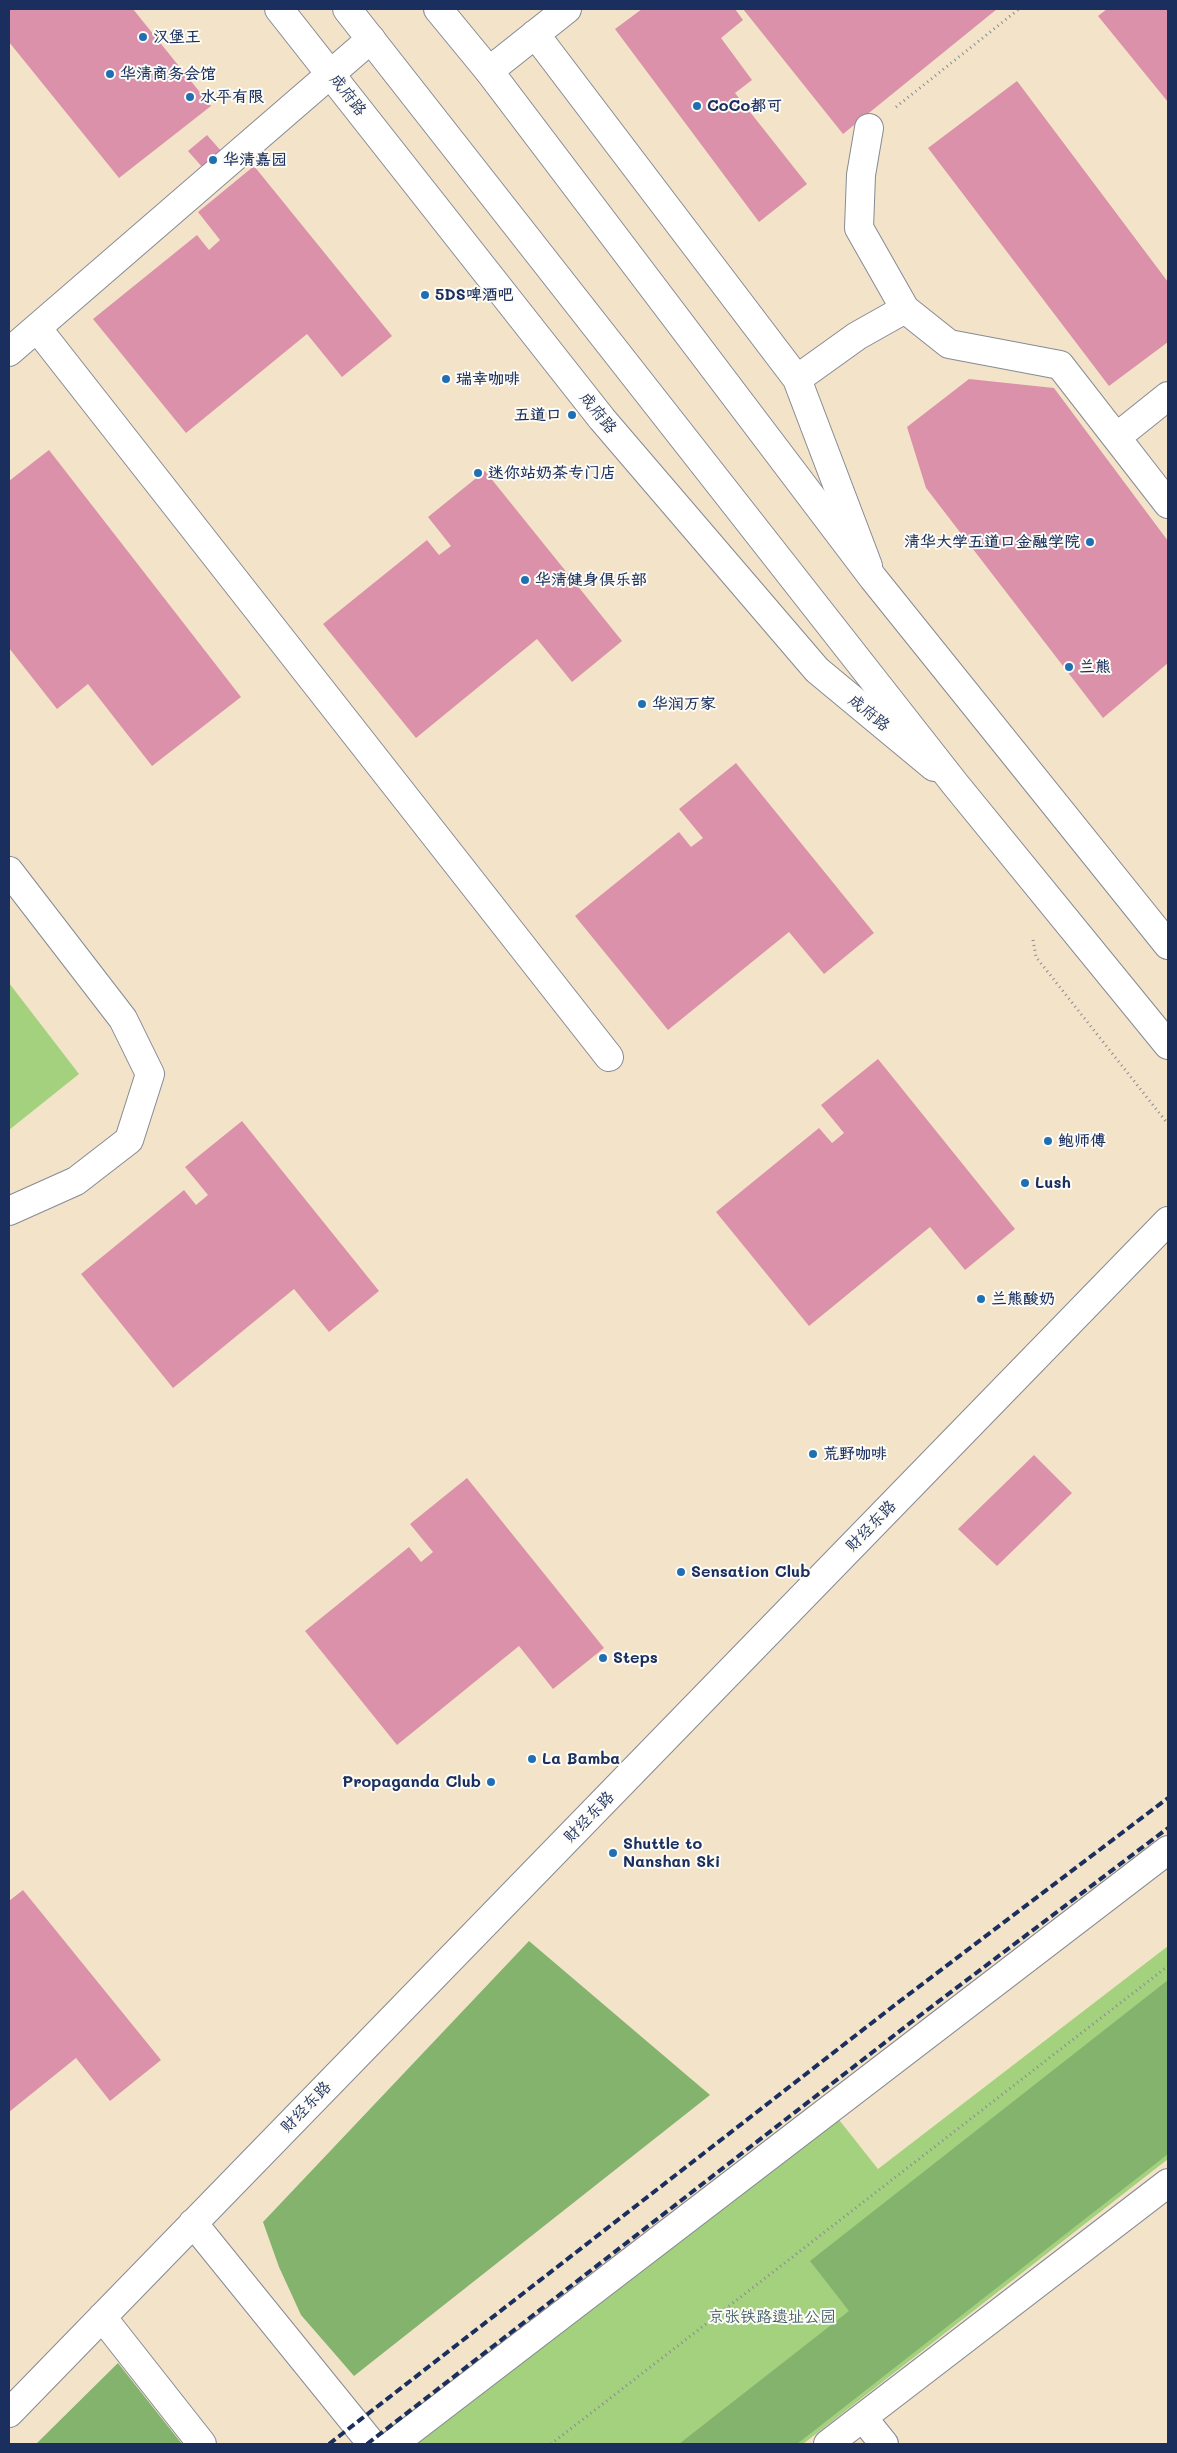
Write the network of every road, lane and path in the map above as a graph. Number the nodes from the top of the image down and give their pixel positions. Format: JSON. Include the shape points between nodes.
{"nodes":[{"id":1,"x":279,"y":9,"type":"edge"},
{"id":2,"x":347,"y":9,"type":"edge"},
{"id":3,"x":567,"y":9,"type":"edge"},
{"id":4,"x":1019,"y":9,"type":"edge"},
{"id":5,"x":447,"y":12,"type":"edge"},
{"id":6,"x":535,"y":34,"type":"junction"},
{"id":7,"x":371,"y":39,"type":"junction"},
{"id":8,"x":489,"y":71,"type":"junction"},
{"id":9,"x":331,"y":74,"type":"junction"},
{"id":10,"x":869,"y":128,"type":"joint"},
{"id":11,"x":905,"y":309,"type":"junction"},
{"id":12,"x":37,"y":328,"type":"junction"},
{"id":13,"x":9,"y":352,"type":"edge"},
{"id":14,"x":796,"y":379,"type":"junction"},
{"id":15,"x":1168,"y":396,"type":"edge"},
{"id":16,"x":1118,"y":436,"type":"junction"},
{"id":17,"x":1168,"y":504,"type":"edge"},
{"id":18,"x":873,"y":578,"type":"junction"},
{"id":19,"x":955,"y":784,"type":"junction"},
{"id":20,"x":9,"y":870,"type":"edge"},
{"id":21,"x":1033,"y":939,"type":"dead end"},
{"id":22,"x":1168,"y":945,"type":"edge"},
{"id":23,"x":1168,"y":1045,"type":"edge"},
{"id":24,"x":609,"y":1056,"type":"dead end"},
{"id":25,"x":1168,"y":1124,"type":"edge"},
{"id":26,"x":9,"y":1211,"type":"edge"},
{"id":27,"x":1168,"y":1221,"type":"edge"},
{"id":28,"x":1168,"y":1850,"type":"edge"},
{"id":29,"x":1168,"y":1966,"type":"edge"},
{"id":30,"x":1168,"y":2183,"type":"edge"},
{"id":31,"x":193,"y":2224,"type":"junction"},
{"id":32,"x":102,"y":2317,"type":"junction"},
{"id":33,"x":9,"y":2412,"type":"edge"},
{"id":34,"x":863,"y":2418,"type":"junction"},
{"id":35,"x":202,"y":2444,"type":"edge"},
{"id":36,"x":372,"y":2444,"type":"edge"},
{"id":37,"x":393,"y":2444,"type":"edge"},
{"id":38,"x":551,"y":2444,"type":"edge"},
{"id":39,"x":828,"y":2444,"type":"edge"},
{"id":40,"x":884,"y":2444,"type":"edge"}],
"edges":[{"from":1,"to":9,"type":"street","name":"成府路"},
{"from":2,"to":7,"type":"street","name":"成府路"},
{"from":3,"to":6,"type":"street"},
{"from":4,"to":10,"type":"path"},
{"from":5,"to":8,"type":"street"},
{"from":6,"to":8,"type":"street"},
{"from":6,"to":14,"type":"street"},
{"from":7,"to":9,"type":"street"},
{"from":7,"to":19,"type":"street","name":"成府路"},
{"from":8,"to":18,"type":"street"},
{"from":9,"to":12,"type":"street"},
{"from":9,"to":19,"type":"street","name":"成府路","via":[[602,419],[817,670]]},
{"from":10,"to":11,"type":"street","via":[[861,175],[859,228]]},
{"from":11,"to":14,"type":"street","via":[[857,336]]},
{"from":11,"to":16,"type":"street","via":[[949,344],[1060,365]]},
{"from":12,"to":13,"type":"street"},
{"from":12,"to":24,"type":"street"},
{"from":14,"to":18,"type":"street"},
{"from":15,"to":16,"type":"street"},
{"from":16,"to":17,"type":"street"},
{"from":18,"to":22,"type":"street"},
{"from":19,"to":23,"type":"street","name":"成府路"},
{"from":20,"to":26,"type":"street","via":[[123,1019],[150,1074],[129,1140],[76,1180]]},
{"from":21,"to":25,"type":"path","via":[[1036,957]]},
{"from":27,"to":31,"type":"street","name":"财经东路"},
{"from":28,"to":37,"type":"street"},
{"from":29,"to":38,"type":"path"},
{"from":30,"to":34,"type":"street"},
{"from":31,"to":32,"type":"street","name":"财经东路"},
{"from":31,"to":36,"type":"street"},
{"from":32,"to":33,"type":"street","name":"财经东路"},
{"from":32,"to":35,"type":"street"},
{"from":34,"to":39,"type":"street"},
{"from":34,"to":40,"type":"street"}]}
